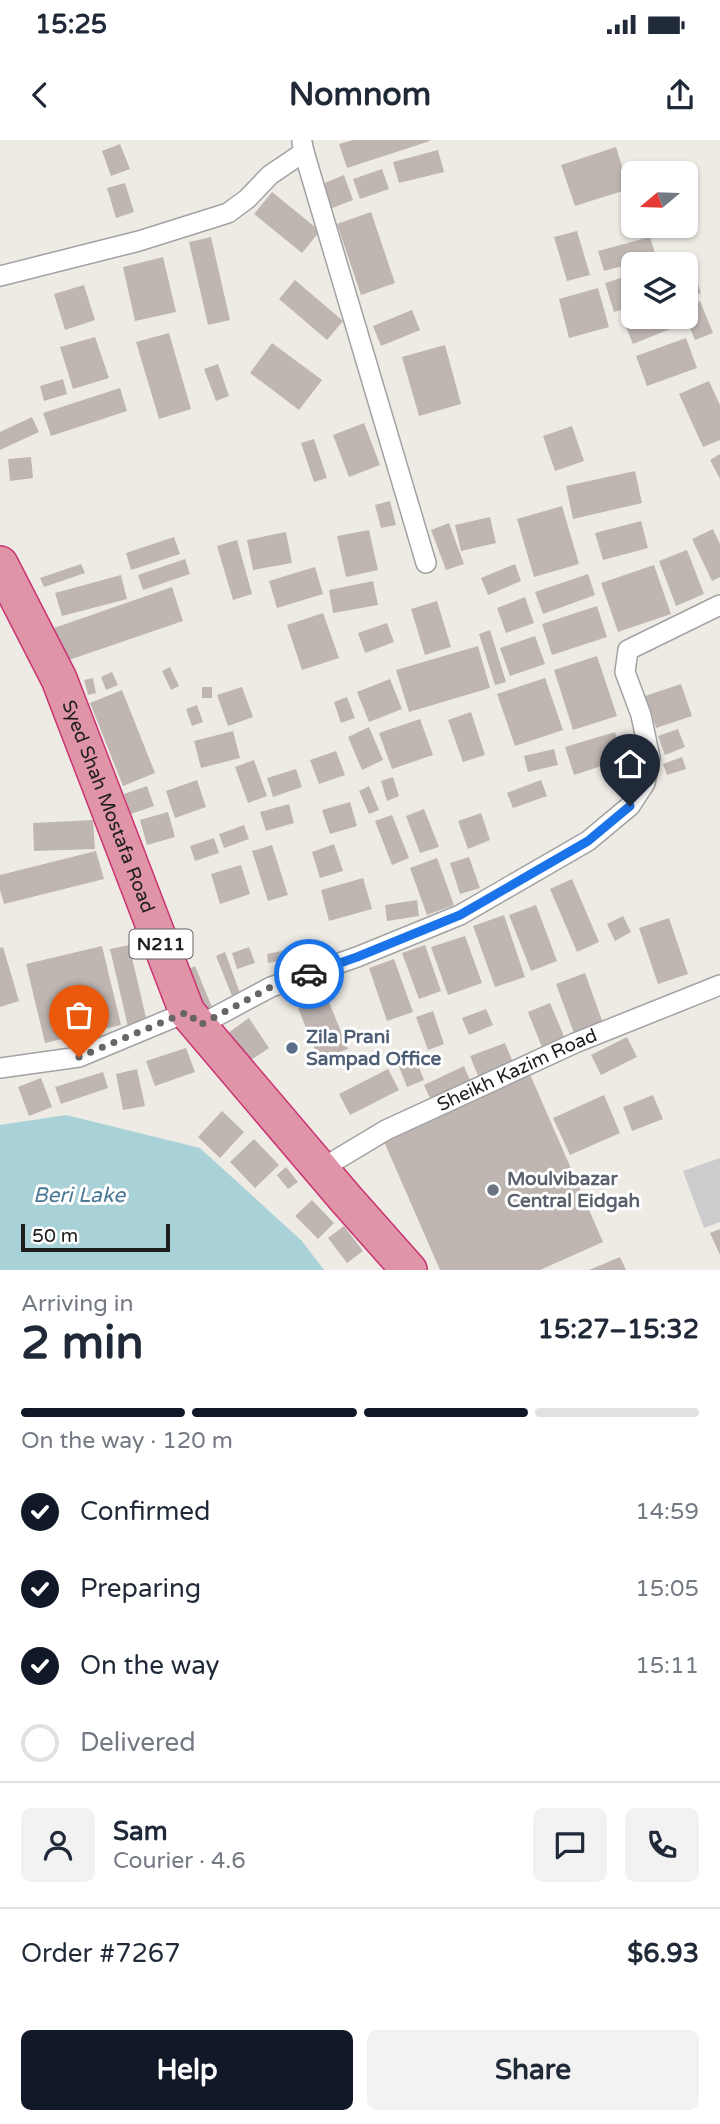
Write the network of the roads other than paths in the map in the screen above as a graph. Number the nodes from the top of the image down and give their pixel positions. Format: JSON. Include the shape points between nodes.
{"nodes":[{"id":1,"x":303,"y":146,"type":"edge"},
{"id":2,"x":0,"y":276,"type":"edge"},
{"id":3,"x":426,"y":563,"type":"dead end"},
{"id":4,"x":0,"y":564,"type":"edge"},
{"id":5,"x":720,"y":605,"type":"edge"},
{"id":6,"x":720,"y":985,"type":"edge"},
{"id":7,"x":194,"y":1018,"type":"junction"},
{"id":8,"x":0,"y":1068,"type":"edge"},
{"id":9,"x":321,"y":1169,"type":"junction"},
{"id":10,"x":409,"y":1270,"type":"edge"}],
"edges":[{"from":1,"to":2,"type":"street","via":[[228,213],[139,242]]},
{"from":1,"to":3,"type":"street"},
{"from":4,"to":7,"type":"highway","name":"Syed Shah Mostafa Road","number":"N211","via":[[59,679]]},
{"from":5,"to":7,"type":"street","via":[[628,650],[625,672],[650,758],[645,783],[630,806],[588,841],[460,915]]},
{"from":6,"to":9,"type":"street","name":"Sheikh Kazim Road","via":[[575,1044],[386,1130]]},
{"from":7,"to":8,"type":"street","via":[[79,1057]]},
{"from":7,"to":9,"type":"highway","name":"Syed Shah Mostafa Road","number":"N211"},
{"from":9,"to":10,"type":"highway","name":"Syed Shah Mostafa Road","number":"N211"}]}
